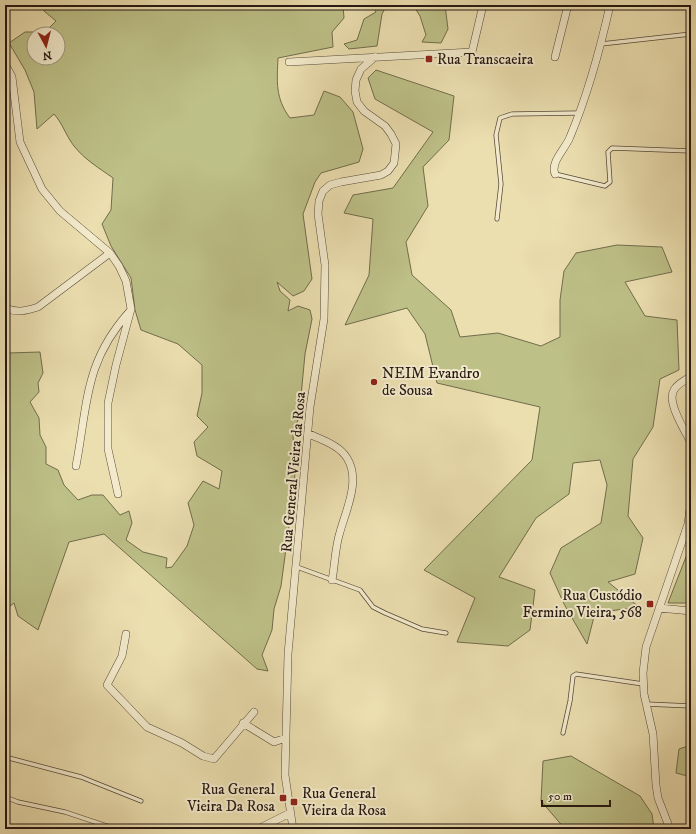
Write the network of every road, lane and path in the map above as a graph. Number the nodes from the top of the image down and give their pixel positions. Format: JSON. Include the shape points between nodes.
{"nodes":[{"id":1,"x":482,"y":5,"type":"edge"},
{"id":2,"x":568,"y":5,"type":"edge"},
{"id":3,"x":610,"y":5,"type":"edge"},
{"id":4,"x":691,"y":34,"type":"edge"},
{"id":5,"x":601,"y":44,"type":"junction"},
{"id":6,"x":375,"y":57,"type":"junction"},
{"id":7,"x":555,"y":57,"type":"dead end"},
{"id":8,"x":289,"y":62,"type":"dead end"},
{"id":9,"x":5,"y":64,"type":"edge"},
{"id":10,"x":579,"y":113,"type":"junction"},
{"id":11,"x":691,"y":151,"type":"edge"},
{"id":12,"x":556,"y":174,"type":"joint"},
{"id":13,"x":497,"y":219,"type":"dead end"},
{"id":14,"x":110,"y":253,"type":"junction"},
{"id":15,"x":5,"y":308,"type":"edge"},
{"id":16,"x":131,"y":309,"type":"junction"},
{"id":17,"x":691,"y":376,"type":"edge"},
{"id":18,"x":309,"y":434,"type":"junction"},
{"id":19,"x":691,"y":443,"type":"edge"},
{"id":20,"x":76,"y":466,"type":"dead end"},
{"id":21,"x":118,"y":494,"type":"dead end"},
{"id":22,"x":691,"y":501,"type":"edge"},
{"id":23,"x":297,"y":567,"type":"junction"},
{"id":24,"x":332,"y":580,"type":"junction"},
{"id":25,"x":659,"y":608,"type":"junction"},
{"id":26,"x":691,"y":611,"type":"edge"},
{"id":27,"x":446,"y":633,"type":"dead end"},
{"id":28,"x":126,"y":634,"type":"dead end"},
{"id":29,"x":643,"y":684,"type":"junction"},
{"id":30,"x":646,"y":704,"type":"junction"},
{"id":31,"x":691,"y":706,"type":"edge"},
{"id":32,"x":254,"y":712,"type":"dead end"},
{"id":33,"x":243,"y":723,"type":"junction"},
{"id":34,"x":563,"y":733,"type":"dead end"},
{"id":35,"x":286,"y":738,"type":"junction"},
{"id":36,"x":5,"y":757,"type":"edge"},
{"id":37,"x":5,"y":797,"type":"edge"},
{"id":38,"x":141,"y":801,"type":"dead end"},
{"id":39,"x":290,"y":813,"type":"junction"},
{"id":40,"x":116,"y":829,"type":"edge"},
{"id":41,"x":258,"y":829,"type":"edge"},
{"id":42,"x":293,"y":829,"type":"edge"},
{"id":43,"x":670,"y":829,"type":"edge"}],
"edges":[{"from":1,"to":6,"type":"street","via":[[472,52]]},
{"from":2,"to":7,"type":"street"},
{"from":3,"to":5,"type":"street"},
{"from":4,"to":5,"type":"lane"},
{"from":5,"to":10,"type":"street"},
{"from":6,"to":8,"type":"street"},
{"from":6,"to":18,"type":"street","name":"Rua General Vieira da Rosa","via":[[361,69],[355,91],[357,102],[364,111],[385,126],[391,134],[396,144],[394,163],[381,175],[330,186],[323,191],[319,201],[318,214],[325,265],[324,319],[310,407]]},
{"from":9,"to":14,"type":"street","via":[[13,84],[20,142],[42,189],[60,211]]},
{"from":10,"to":12,"type":"street","via":[[568,143],[555,162]]},
{"from":10,"to":13,"type":"lane","via":[[512,114],[500,118],[496,135],[501,179]]},
{"from":11,"to":12,"type":"lane","via":[[612,148],[608,152],[610,182],[605,186]]},
{"from":14,"to":15,"type":"street","via":[[38,307],[27,311]]},
{"from":14,"to":16,"type":"street","via":[[126,282]]},
{"from":16,"to":20,"type":"street","via":[[114,329],[92,372]]},
{"from":16,"to":21,"type":"street","via":[[108,402],[108,449]]},
{"from":17,"to":19,"type":"street","via":[[677,386],[672,397],[678,417]]},
{"from":18,"to":23,"type":"street","name":"Rua General Vieira da Rosa"},
{"from":18,"to":24,"type":"street","via":[[339,449],[352,469],[353,479],[347,513],[339,533]]},
{"from":22,"to":25,"type":"street","via":[[688,524]]},
{"from":23,"to":24,"type":"lane"},
{"from":23,"to":35,"type":"street","name":"Rua General Vieira da Rosa","via":[[288,654]]},
{"from":24,"to":27,"type":"lane","via":[[360,590],[373,607],[422,629]]},
{"from":25,"to":26,"type":"street"},
{"from":25,"to":29,"type":"street","via":[[646,647]]},
{"from":28,"to":33,"type":"street","via":[[122,656],[107,685],[147,728],[214,759]]},
{"from":29,"to":30,"type":"street"},
{"from":29,"to":34,"type":"lane","via":[[576,674],[572,676]]},
{"from":30,"to":31,"type":"lane"},
{"from":30,"to":43,"type":"street","via":[[653,734],[654,775],[658,798]]},
{"from":32,"to":33,"type":"street"},
{"from":33,"to":35,"type":"street","via":[[274,742]]},
{"from":35,"to":39,"type":"street","name":"Rua General Vieira da Rosa","via":[[285,775]]},
{"from":36,"to":38,"type":"lane","via":[[80,777]]},
{"from":37,"to":40,"type":"lane","via":[[73,814]]},
{"from":39,"to":41,"type":"street"},
{"from":39,"to":42,"type":"street","name":"Rua General Vieira da Rosa"}]}
